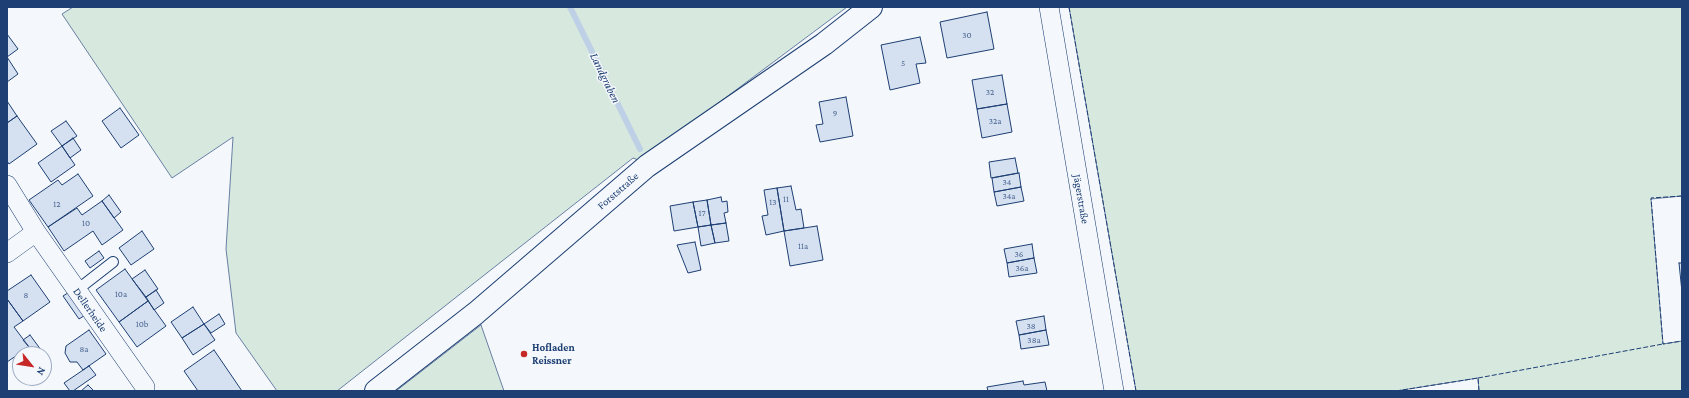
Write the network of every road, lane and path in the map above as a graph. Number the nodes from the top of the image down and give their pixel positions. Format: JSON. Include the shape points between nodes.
{"nodes":[{"id":1,"x":871,"y":7,"type":"edge"},
{"id":2,"x":1048,"y":7,"type":"edge"},
{"id":3,"x":7,"y":185,"type":"edge"},
{"id":4,"x":36,"y":232,"type":"junction"},
{"id":5,"x":7,"y":253,"type":"edge"},
{"id":6,"x":113,"y":262,"type":"dead end"},
{"id":7,"x":77,"y":290,"type":"junction"},
{"id":8,"x":145,"y":387,"type":"dead end"},
{"id":9,"x":376,"y":391,"type":"edge"},
{"id":10,"x":1114,"y":391,"type":"edge"}],
"edges":[{"from":1,"to":9,"type":"street","name":"Forststraße","via":[[824,44],[647,166],[476,313]]},
{"from":2,"to":10,"type":"street","name":"Jägerstraße"},
{"from":3,"to":4,"type":"street","name":"Dellerheide"},
{"from":4,"to":5,"type":"street"},
{"from":4,"to":7,"type":"street","name":"Dellerheide"},
{"from":6,"to":7,"type":"lane"},
{"from":7,"to":8,"type":"street","name":"Dellerheide"}]}
